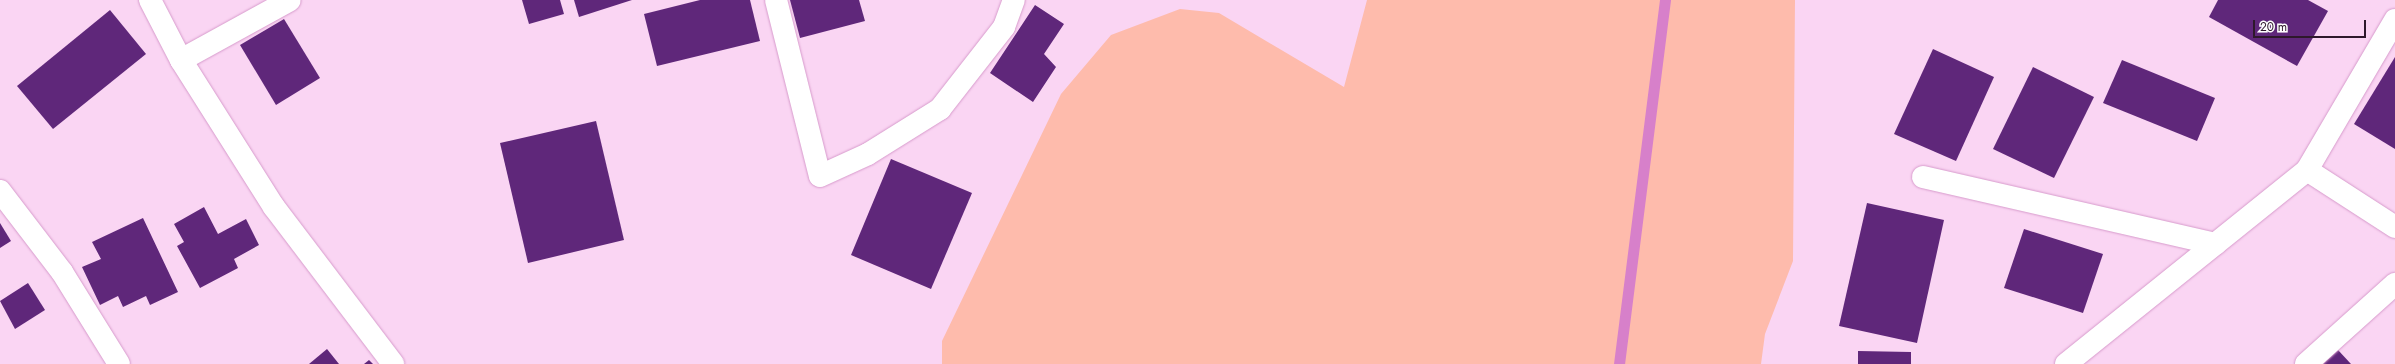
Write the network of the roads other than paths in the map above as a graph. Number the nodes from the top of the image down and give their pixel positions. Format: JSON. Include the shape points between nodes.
{"nodes":[{"id":1,"x":150,"y":0,"type":"edge"},
{"id":2,"x":290,"y":0,"type":"edge"},
{"id":3,"x":776,"y":0,"type":"edge"},
{"id":4,"x":1014,"y":0,"type":"edge"},
{"id":5,"x":2392,"y":32,"type":"edge"},
{"id":6,"x":181,"y":60,"type":"junction"},
{"id":7,"x":2307,"y":170,"type":"junction"},
{"id":8,"x":1923,"y":177,"type":"dead end"},
{"id":9,"x":0,"y":191,"type":"edge"},
{"id":10,"x":2395,"y":227,"type":"edge"},
{"id":11,"x":2215,"y":244,"type":"junction"},
{"id":12,"x":2395,"y":284,"type":"edge"},
{"id":13,"x":119,"y":364,"type":"edge"},
{"id":14,"x":393,"y":364,"type":"edge"},
{"id":15,"x":2066,"y":364,"type":"edge"},
{"id":16,"x":2306,"y":364,"type":"edge"}],
"edges":[{"from":1,"to":6,"type":"street"},
{"from":2,"to":6,"type":"street"},
{"from":3,"to":4,"type":"street","via":[[820,176],[868,154],[940,109],[1004,27]]},
{"from":5,"to":7,"type":"street"},
{"from":6,"to":14,"type":"street","via":[[274,207]]},
{"from":7,"to":10,"type":"street"},
{"from":7,"to":11,"type":"street"},
{"from":8,"to":11,"type":"street"},
{"from":9,"to":13,"type":"street","via":[[62,272]]},
{"from":11,"to":15,"type":"street"},
{"from":12,"to":16,"type":"street"}]}
